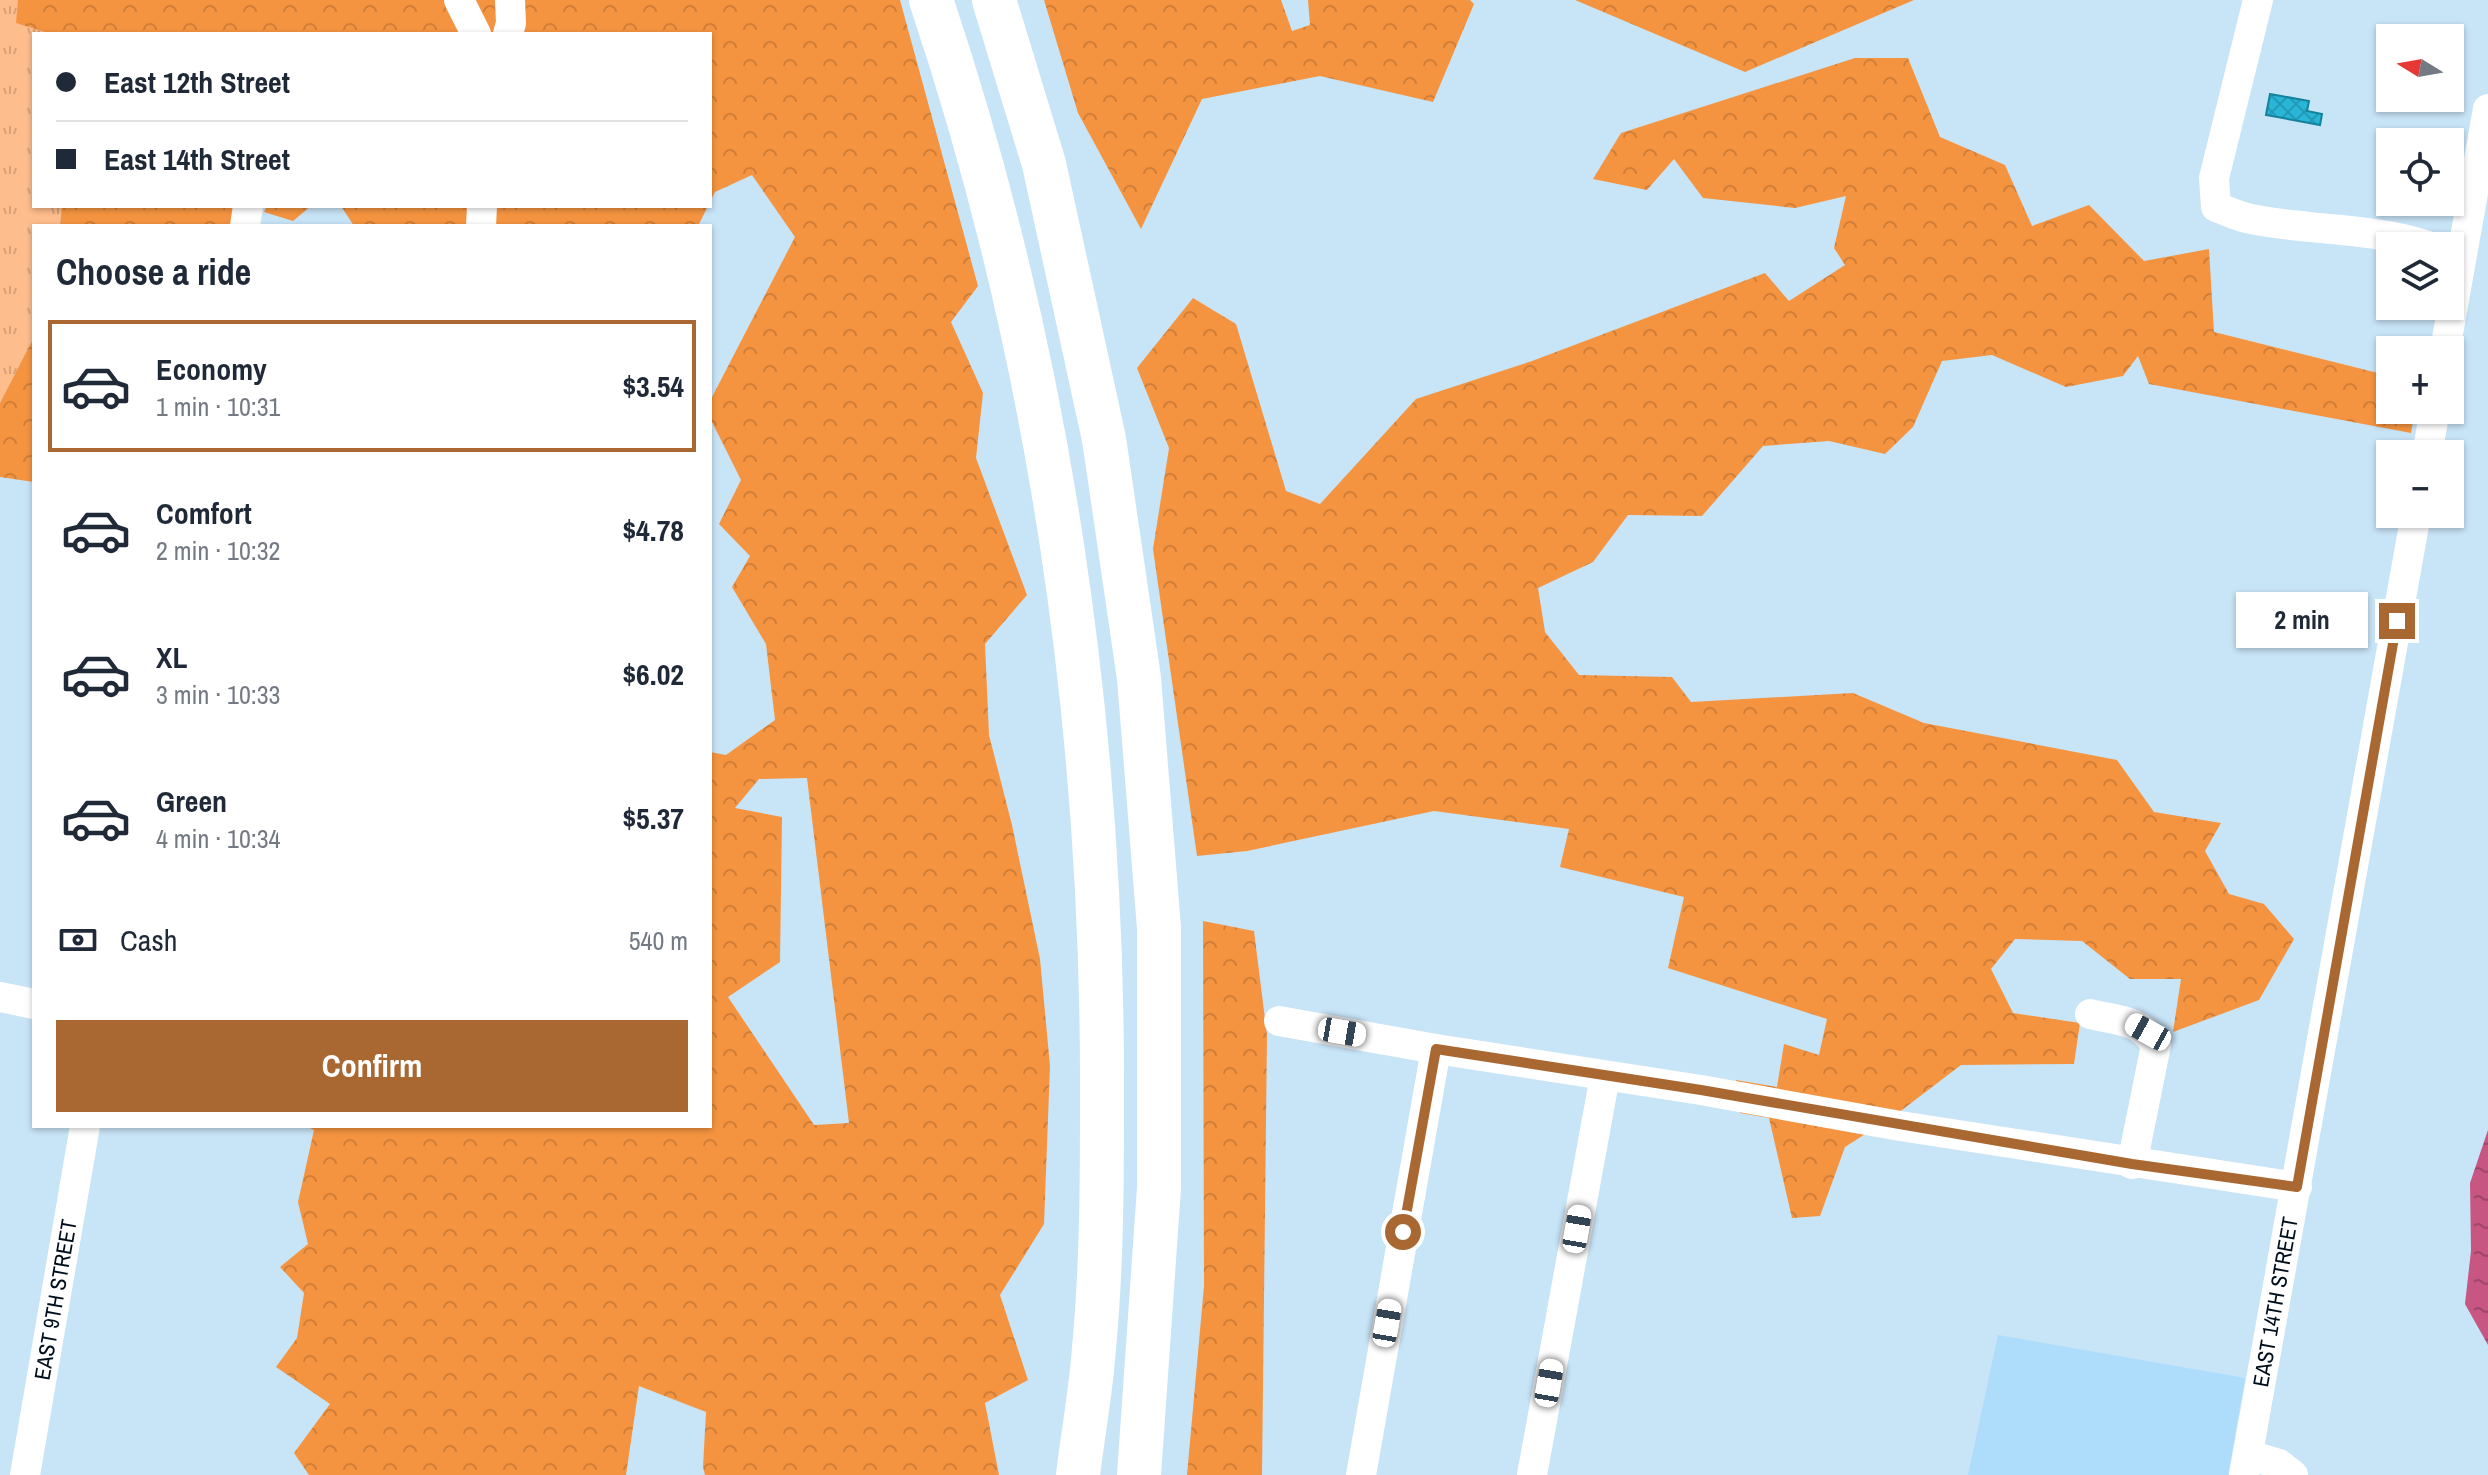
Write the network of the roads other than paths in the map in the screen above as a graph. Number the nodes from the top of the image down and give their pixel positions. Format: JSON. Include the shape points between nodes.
{"nodes":[{"id":1,"x":459,"y":0,"type":"edge"},
{"id":2,"x":510,"y":0,"type":"edge"},
{"id":3,"x":931,"y":0,"type":"edge"},
{"id":4,"x":994,"y":0,"type":"edge"},
{"id":5,"x":2258,"y":0,"type":"edge"},
{"id":6,"x":475,"y":32,"type":"edge"},
{"id":7,"x":509,"y":32,"type":"edge"},
{"id":8,"x":2488,"y":109,"type":"edge"},
{"id":9,"x":2461,"y":232,"type":"edge"},
{"id":10,"x":2376,"y":233,"type":"edge"},
{"id":11,"x":2414,"y":528,"type":"edge"},
{"id":12,"x":0,"y":997,"type":"edge"},
{"id":13,"x":32,"y":1004,"type":"edge"},
{"id":14,"x":2090,"y":1014,"type":"dead end"},
{"id":15,"x":1279,"y":1021,"type":"dead end"},
{"id":16,"x":1436,"y":1049,"type":"junction"},
{"id":17,"x":1605,"y":1076,"type":"junction"},
{"id":18,"x":85,"y":1128,"type":"edge"},
{"id":19,"x":2132,"y":1164,"type":"junction"},
{"id":20,"x":2297,"y":1187,"type":"junction"},
{"id":21,"x":2246,"y":1465,"type":"edge"},
{"id":22,"x":1142,"y":1466,"type":"edge"},
{"id":23,"x":25,"y":1475,"type":"edge"},
{"id":24,"x":1078,"y":1475,"type":"edge"},
{"id":25,"x":1361,"y":1475,"type":"edge"},
{"id":26,"x":1532,"y":1475,"type":"edge"},
{"id":27,"x":2293,"y":1475,"type":"edge"}],
"edges":[{"from":1,"to":6,"type":"street"},
{"from":2,"to":7,"type":"street"},
{"from":3,"to":24,"type":"highway","via":[[1004,252],[1058,512],[1089,758],[1102,977],[1102,1211],[1094,1350]]},
{"from":4,"to":22,"type":"highway","via":[[1044,164],[1104,439],[1139,678],[1159,928],[1159,1188]]},
{"from":5,"to":10,"type":"street","via":[[2214,178],[2216,207],[2250,219]]},
{"from":8,"to":9,"type":"street"},
{"from":11,"to":20,"type":"street","name":"EAST 14TH STREET"},
{"from":12,"to":13,"type":"street"},
{"from":14,"to":19,"type":"street","via":[[2130,1022],[2148,1032],[2156,1045]]},
{"from":15,"to":16,"type":"street"},
{"from":16,"to":17,"type":"street"},
{"from":16,"to":25,"type":"street"},
{"from":17,"to":19,"type":"street"},
{"from":17,"to":26,"type":"street"},
{"from":18,"to":23,"type":"street","name":"EAST 9TH STREET"},
{"from":19,"to":20,"type":"street"},
{"from":20,"to":21,"type":"street","name":"EAST 14TH STREET"},
{"from":21,"to":27,"type":"street","via":[[2279,1464]]}]}
